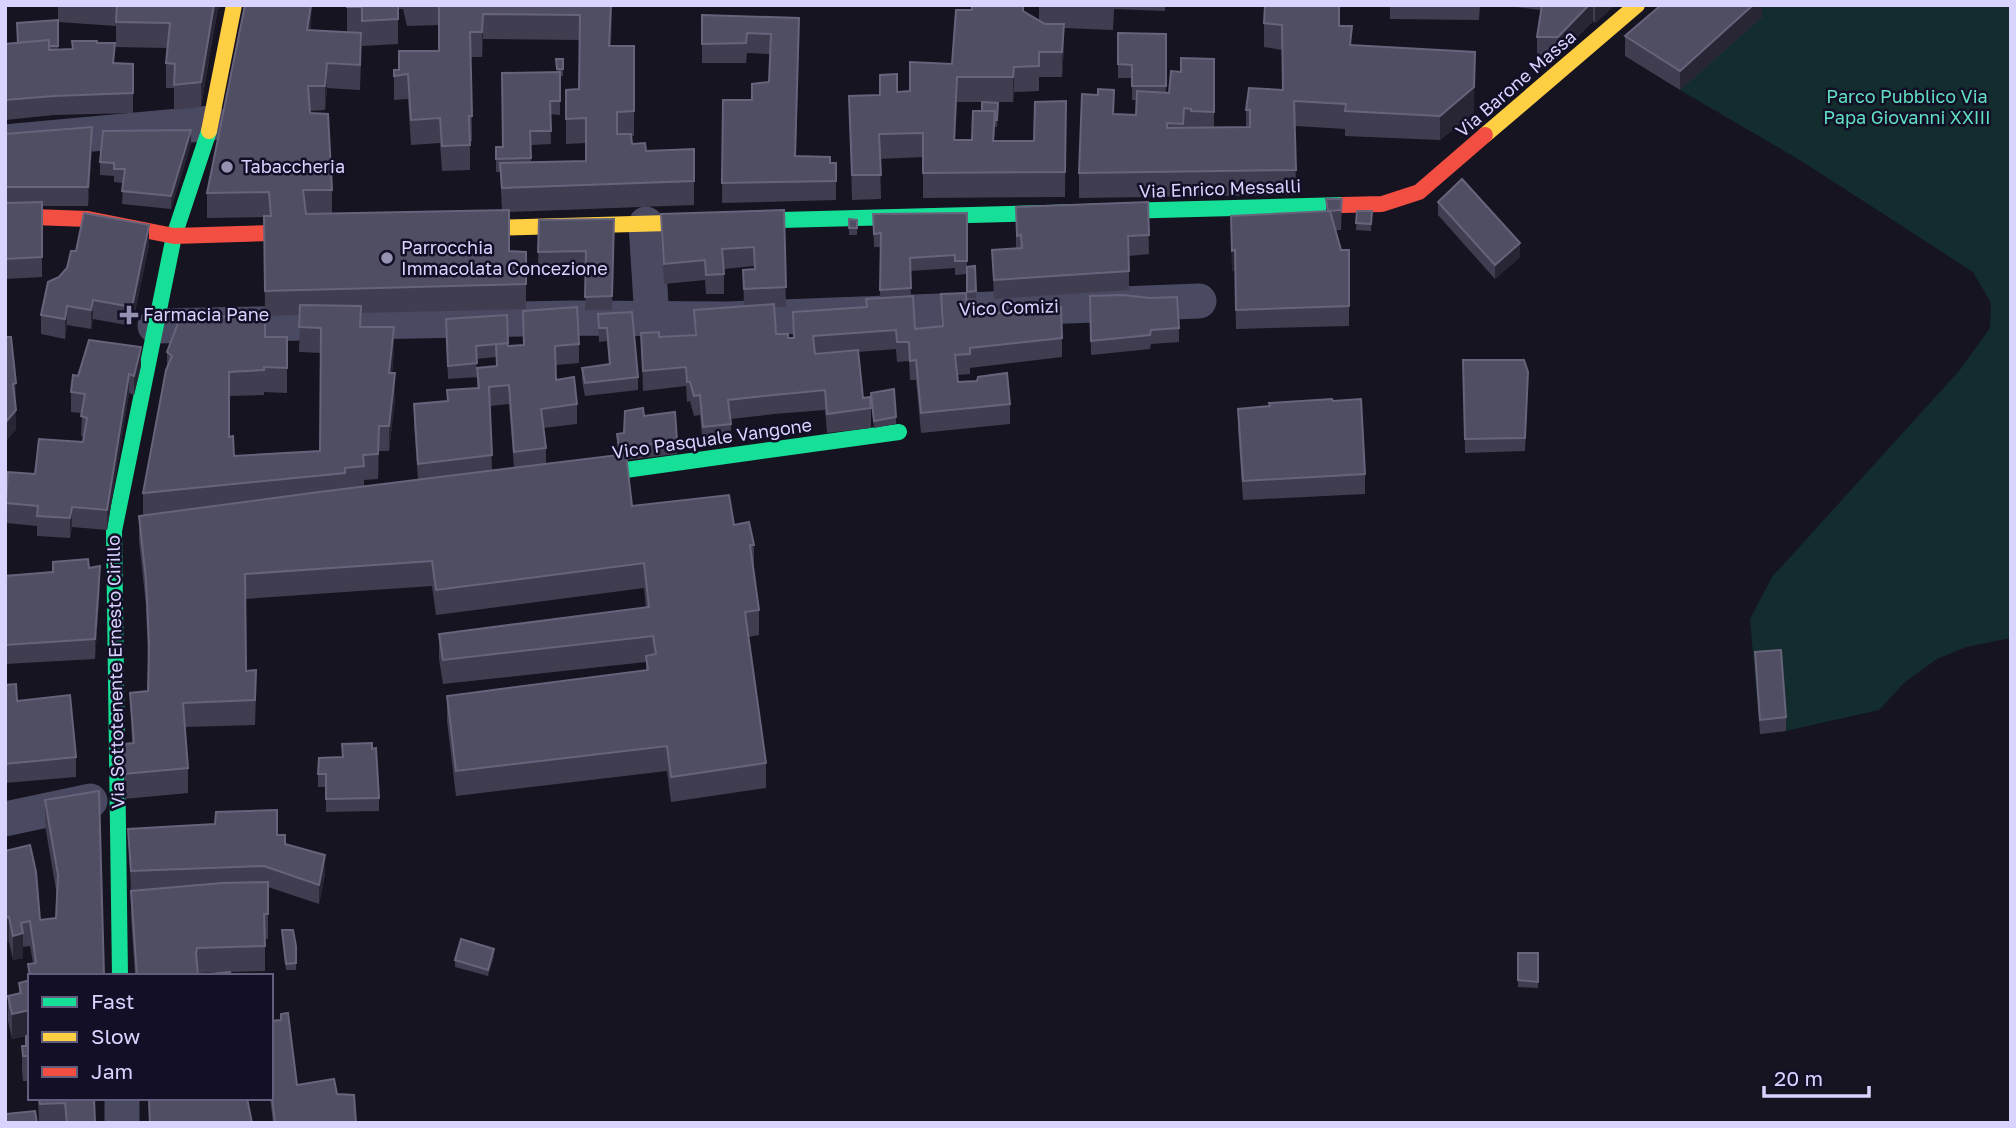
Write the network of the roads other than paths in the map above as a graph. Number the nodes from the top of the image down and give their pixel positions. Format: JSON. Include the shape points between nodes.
{"nodes":[{"id":1,"x":234,"y":5,"type":"edge"},
{"id":2,"x":1637,"y":5,"type":"edge"},
{"id":3,"x":212,"y":123,"type":"junction"},
{"id":4,"x":5,"y":142,"type":"edge"},
{"id":5,"x":1419,"y":192,"type":"joint"},
{"id":6,"x":5,"y":216,"type":"edge"},
{"id":7,"x":646,"y":224,"type":"junction"},
{"id":8,"x":442,"y":229,"type":"edge"},
{"id":9,"x":270,"y":233,"type":"edge"},
{"id":10,"x":174,"y":236,"type":"junction"},
{"id":11,"x":1199,"y":301,"type":"dead end"},
{"id":12,"x":652,"y":319,"type":"junction"},
{"id":13,"x":155,"y":326,"type":"junction"},
{"id":14,"x":899,"y":432,"type":"dead end"},
{"id":15,"x":557,"y":479,"type":"edge"},
{"id":16,"x":118,"y":795,"type":"junction"},
{"id":17,"x":5,"y":819,"type":"edge"},
{"id":18,"x":120,"y":974,"type":"edge"},
{"id":19,"x":122,"y":1100,"type":"edge"},
{"id":20,"x":122,"y":1123,"type":"edge"}],
"edges":[{"from":1,"to":3,"type":"street","name":"Via Sottotenente Ernesto Cirillo"},
{"from":2,"to":5,"type":"street","name":"Via Barone Massa"},
{"from":3,"to":4,"type":"street"},
{"from":3,"to":10,"type":"street","name":"Via Sottotenente Ernesto Cirillo"},
{"from":5,"to":7,"type":"street","name":"Via Enrico Messalli","via":[[1382,204]]},
{"from":6,"to":10,"type":"street","via":[[88,219]]},
{"from":7,"to":8,"type":"street","name":"Via Enrico Messalli"},
{"from":7,"to":12,"type":"street"},
{"from":9,"to":10,"type":"street"},
{"from":10,"to":13,"type":"street","name":"Via Sottotenente Ernesto Cirillo"},
{"from":11,"to":12,"type":"street","name":"Vico Comizi"},
{"from":12,"to":13,"type":"street","name":"Vico Comizi"},
{"from":13,"to":16,"type":"street","name":"Via Sottotenente Ernesto Cirillo","via":[[120,530]]},
{"from":14,"to":15,"type":"street","name":"Vico Pasquale Vangone"},
{"from":16,"to":17,"type":"street"},
{"from":16,"to":18,"type":"street","name":"Via Sottotenente Ernesto Cirillo"},
{"from":19,"to":20,"type":"street"}]}
